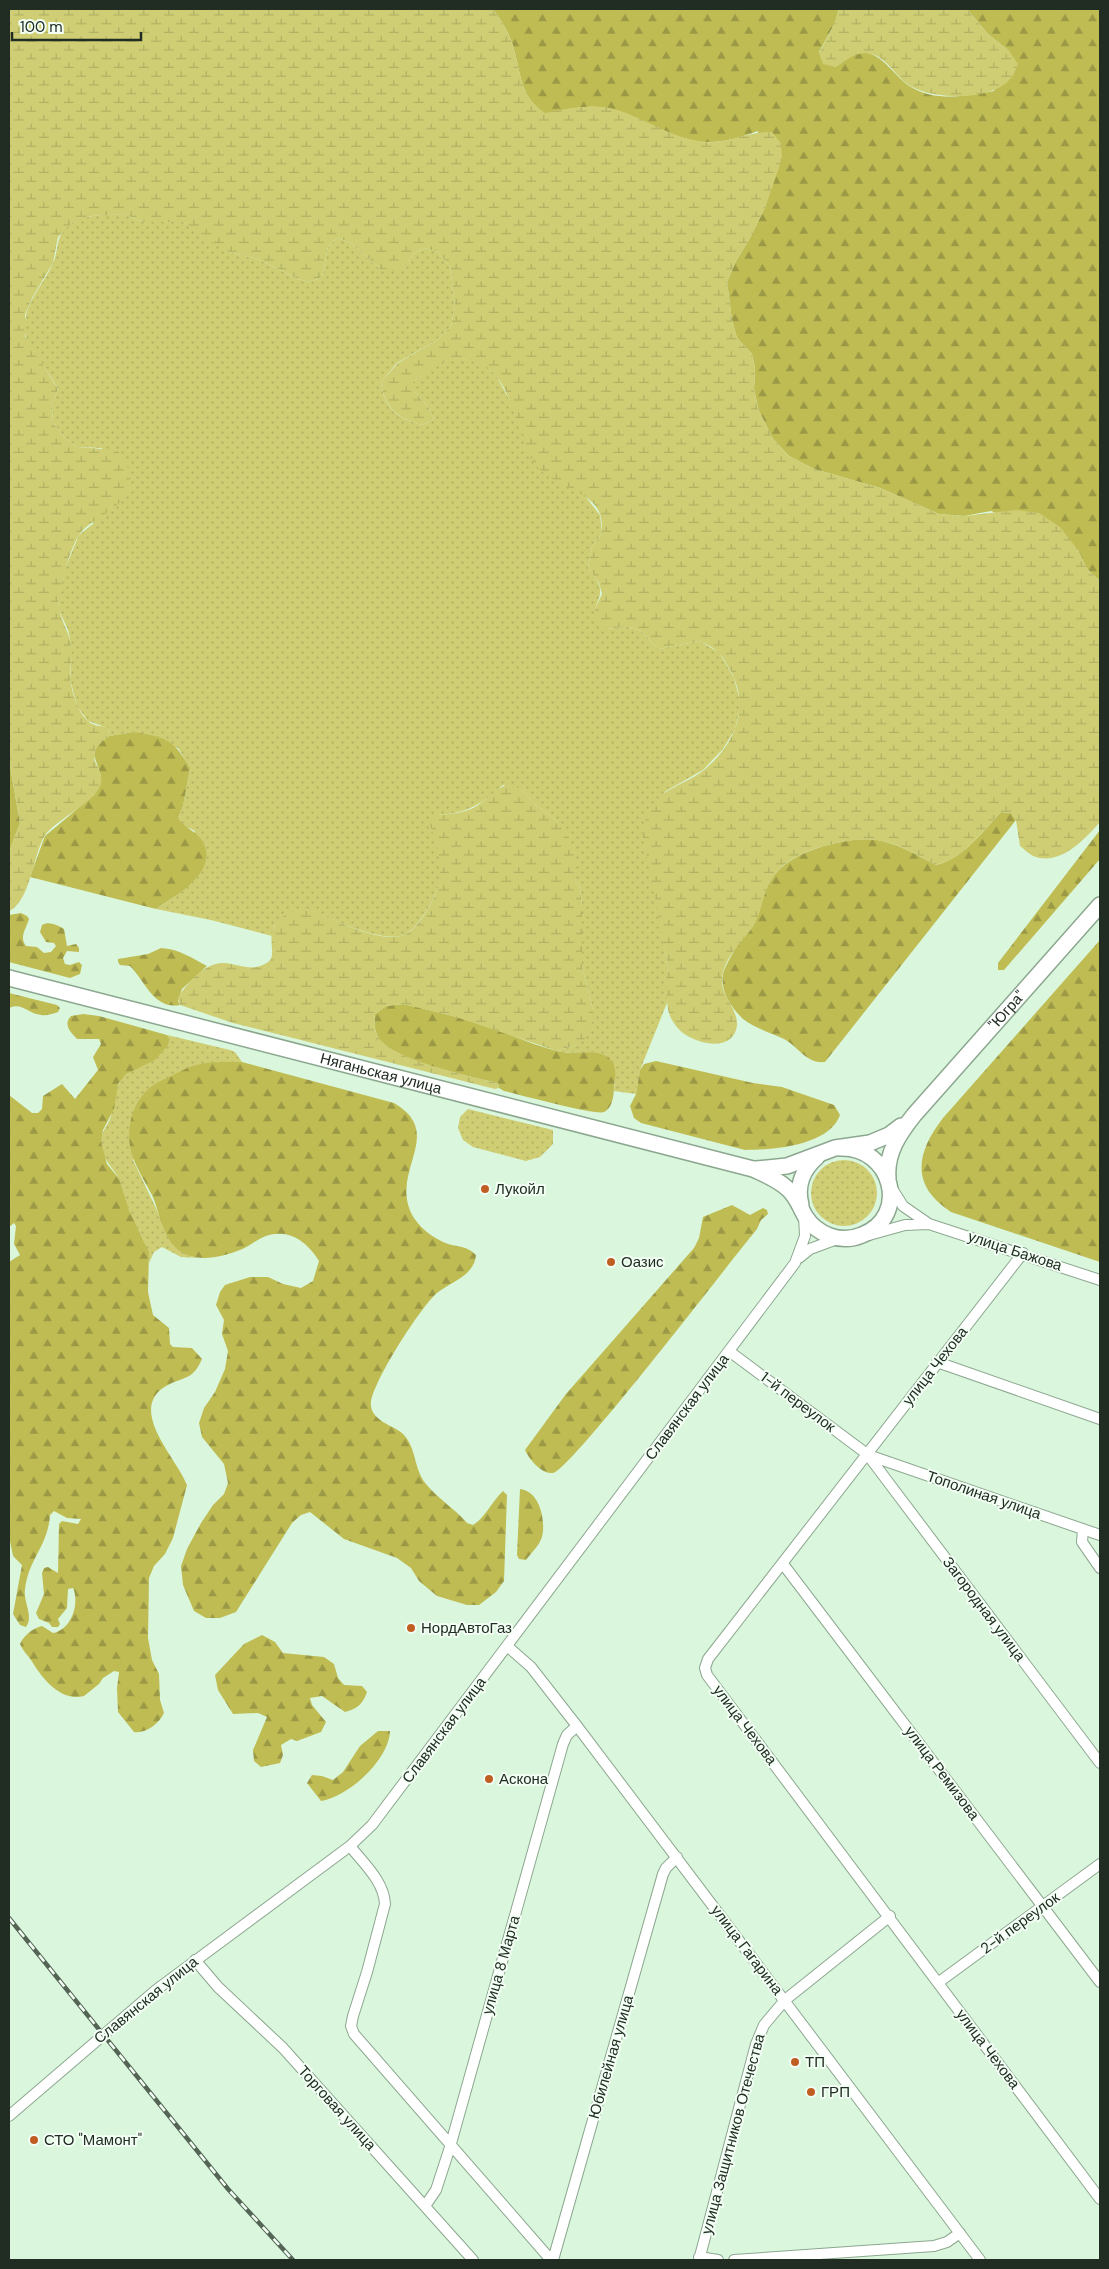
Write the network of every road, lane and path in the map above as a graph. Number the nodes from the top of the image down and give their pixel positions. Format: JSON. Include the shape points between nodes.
{"nodes":[{"id":1,"x":1100,"y":905,"type":"edge"},
{"id":2,"x":9,"y":978,"type":"edge"},
{"id":3,"x":914,"y":1115,"type":"junction"},
{"id":4,"x":840,"y":1148,"type":"junction"},
{"id":5,"x":821,"y":1154,"type":"junction"},
{"id":6,"x":753,"y":1169,"type":"junction"},
{"id":7,"x":889,"y":1182,"type":"junction"},
{"id":8,"x":802,"y":1210,"type":"junction"},
{"id":9,"x":929,"y":1224,"type":"junction"},
{"id":10,"x":847,"y":1238,"type":"junction"},
{"id":11,"x":1023,"y":1253,"type":"junction"},
{"id":12,"x":794,"y":1262,"type":"junction"},
{"id":13,"x":1100,"y":1280,"type":"edge"},
{"id":14,"x":729,"y":1351,"type":"junction"},
{"id":15,"x":937,"y":1362,"type":"junction"},
{"id":16,"x":1100,"y":1419,"type":"edge"},
{"id":17,"x":867,"y":1454,"type":"junction"},
{"id":18,"x":1083,"y":1529,"type":"junction"},
{"id":19,"x":1100,"y":1535,"type":"edge"},
{"id":20,"x":783,"y":1564,"type":"junction"},
{"id":21,"x":1100,"y":1568,"type":"edge"},
{"id":22,"x":507,"y":1646,"type":"junction"},
{"id":23,"x":577,"y":1726,"type":"junction"},
{"id":24,"x":1100,"y":1763,"type":"edge"},
{"id":25,"x":350,"y":1846,"type":"junction"},
{"id":26,"x":676,"y":1857,"type":"junction"},
{"id":27,"x":1100,"y":1864,"type":"edge"},
{"id":28,"x":1044,"y":1906,"type":"junction"},
{"id":29,"x":890,"y":1916,"type":"junction"},
{"id":30,"x":195,"y":1960,"type":"junction"},
{"id":31,"x":939,"y":1982,"type":"junction"},
{"id":32,"x":1100,"y":1982,"type":"edge"},
{"id":33,"x":785,"y":2000,"type":"junction"},
{"id":34,"x":9,"y":2116,"type":"edge"},
{"id":35,"x":450,"y":2146,"type":"junction"},
{"id":36,"x":1100,"y":2199,"type":"edge"},
{"id":37,"x":425,"y":2206,"type":"junction"},
{"id":38,"x":960,"y":2233,"type":"junction"},
{"id":39,"x":699,"y":2259,"type":"edge"},
{"id":40,"x":474,"y":2260,"type":"edge"},
{"id":41,"x":552,"y":2260,"type":"edge"},
{"id":42,"x":718,"y":2260,"type":"edge"},
{"id":43,"x":734,"y":2260,"type":"edge"},
{"id":44,"x":980,"y":2260,"type":"edge"}],
"edges":[{"from":1,"to":3,"type":"highway","name":"\"Югра\""},
{"from":2,"to":6,"type":"highway","name":"Няганьская улица"},
{"from":3,"to":4,"type":"highway","via":[[879,1140]]},
{"from":3,"to":7,"type":"highway","via":[[900,1132],[892,1149]]},
{"from":4,"to":5,"type":"highway"},
{"from":4,"to":7,"type":"highway","via":[[856,1149],[870,1155],[881,1166]]},
{"from":5,"to":6,"type":"highway","via":[[787,1166]]},
{"from":5,"to":8,"type":"highway","via":[[809,1164],[802,1178],[799,1193]]},
{"from":6,"to":8,"type":"highway","via":[[786,1187],[797,1198]]},
{"from":7,"to":9,"type":"street","via":[[904,1206]]},
{"from":7,"to":10,"type":"highway","via":[[889,1202],[882,1219],[870,1231]]},
{"from":8,"to":10,"type":"highway","via":[[818,1230],[829,1236]]},
{"from":8,"to":12,"type":"street","via":[[805,1236]]},
{"from":9,"to":10,"type":"street","via":[[905,1225]]},
{"from":9,"to":11,"type":"street","name":"улица Бажова"},
{"from":10,"to":12,"type":"street","via":[[810,1249]]},
{"from":11,"to":13,"type":"street","name":"улица Бажова"},
{"from":11,"to":15,"type":"street","name":"улица Чехова"},
{"from":12,"to":14,"type":"street","name":"Славянская улица"},
{"from":14,"to":17,"type":"street","name":"1-й переулок"},
{"from":14,"to":22,"type":"street","name":"Славянская улица"},
{"from":15,"to":16,"type":"street"},
{"from":15,"to":17,"type":"street","name":"улица Чехова"},
{"from":17,"to":18,"type":"street","name":"Тополиная улица"},
{"from":17,"to":20,"type":"street","name":"улица Чехова"},
{"from":17,"to":24,"type":"street","name":"Загородная улица"},
{"from":18,"to":19,"type":"street","name":"Тополиная улица"},
{"from":18,"to":21,"type":"street","via":[[1082,1542]]},
{"from":20,"to":28,"type":"street","name":"улица Ремизова"},
{"from":20,"to":29,"type":"street","name":"улица Чехова","via":[[708,1660],[707,1675]]},
{"from":22,"to":23,"type":"street","name":"улица Гагарина","via":[[531,1666]]},
{"from":22,"to":25,"type":"street","name":"Славянская улица","via":[[382,1814]]},
{"from":23,"to":26,"type":"street","name":"улица Гагарина"},
{"from":23,"to":35,"type":"street","name":"улица 8 Марта","via":[[562,1744]]},
{"from":25,"to":30,"type":"street","name":"Славянская улица"},
{"from":25,"to":35,"type":"street","via":[[385,1895],[367,1972],[352,2016],[354,2034]]},
{"from":26,"to":33,"type":"street","name":"улица Гагарина"},
{"from":26,"to":41,"type":"street","name":"Юбилейная улица","via":[[663,1874]]},
{"from":27,"to":28,"type":"street","name":"2-й переулок"},
{"from":28,"to":31,"type":"street","name":"2-й переулок"},
{"from":28,"to":32,"type":"street","name":"улица Ремизова"},
{"from":29,"to":31,"type":"street","name":"улица Чехова"},
{"from":29,"to":33,"type":"street","name":"улица Защитников Отечества"},
{"from":30,"to":34,"type":"street","name":"Славянская улица","via":[[130,2011]]},
{"from":30,"to":37,"type":"street","name":"Торговая улица","via":[[218,1987],[283,2048]]},
{"from":31,"to":36,"type":"street","name":"улица Чехова"},
{"from":33,"to":38,"type":"street","name":"улица Гагарина"},
{"from":33,"to":39,"type":"street","name":"улица Защитников Отечества","via":[[764,2025],[756,2044]]},
{"from":35,"to":37,"type":"street","name":"улица 8 Марта","via":[[436,2190]]},
{"from":35,"to":41,"type":"street"},
{"from":37,"to":40,"type":"street","name":"Торговая улица"},
{"from":38,"to":43,"type":"street","via":[[934,2246]]},
{"from":38,"to":44,"type":"street","name":"улица Гагарина"},
{"from":39,"to":42,"type":"street"}]}
